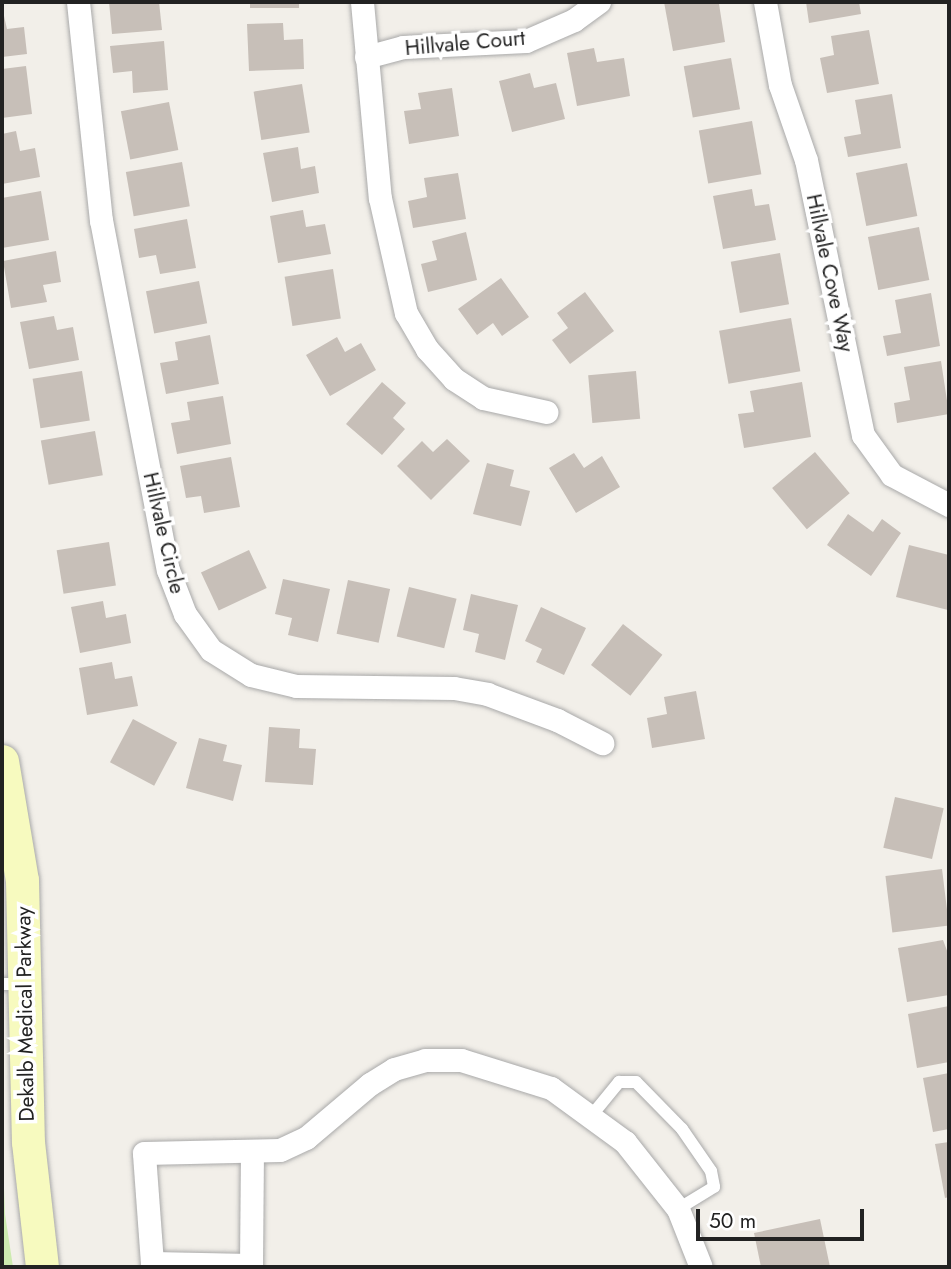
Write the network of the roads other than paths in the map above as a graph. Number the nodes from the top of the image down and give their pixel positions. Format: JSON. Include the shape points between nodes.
{"nodes":[{"id":1,"x":78,"y":2,"type":"edge"},
{"id":2,"x":362,"y":2,"type":"edge"},
{"id":3,"x":599,"y":2,"type":"edge"},
{"id":4,"x":765,"y":2,"type":"edge"},
{"id":5,"x":366,"y":57,"type":"junction"},
{"id":6,"x":546,"y":412,"type":"dead end"},
{"id":7,"x":949,"y":505,"type":"edge"},
{"id":8,"x":602,"y":743,"type":"dead end"},
{"id":9,"x":2,"y":761,"type":"edge"},
{"id":10,"x":13,"y":984,"type":"edge"},
{"id":11,"x":592,"y":1115,"type":"junction"},
{"id":12,"x":252,"y":1151,"type":"junction"},
{"id":13,"x":678,"y":1209,"type":"junction"},
{"id":14,"x":42,"y":1267,"type":"edge"},
{"id":15,"x":701,"y":1267,"type":"edge"}],
"edges":[{"from":1,"to":8,"type":"street","name":"Hillvale Circle","via":[[102,220],[168,570],[184,614],[211,650],[251,675],[296,686],[454,688],[488,694]]},
{"from":2,"to":5,"type":"street"},
{"from":3,"to":5,"type":"street","name":"Hillvale Court","via":[[574,20],[526,41],[404,47]]},
{"from":4,"to":7,"type":"street","name":"Hillvale Cove Way","via":[[780,85],[806,160],[863,435],[892,475]]},
{"from":5,"to":6,"type":"street","via":[[380,198],[406,313],[427,349],[454,379],[483,398]]},
{"from":9,"to":10,"type":"main road","name":"Dekalb Medical Parkway","via":[[22,880]]},
{"from":10,"to":14,"type":"main road","name":"Dekalb Medical Parkway"},
{"from":11,"to":12,"type":"street","via":[[551,1088],[503,1071],[461,1060],[425,1060],[394,1069],[370,1084],[306,1138],[280,1150]]},
{"from":11,"to":13,"type":"street","via":[[625,1142]]},
{"from":11,"to":13,"type":"lane","via":[[619,1082],[636,1083],[682,1129],[711,1171],[714,1188]]},
{"from":12,"to":12,"type":"street","via":[[251,1265],[152,1263],[144,1153]]},
{"from":13,"to":15,"type":"street"}]}
